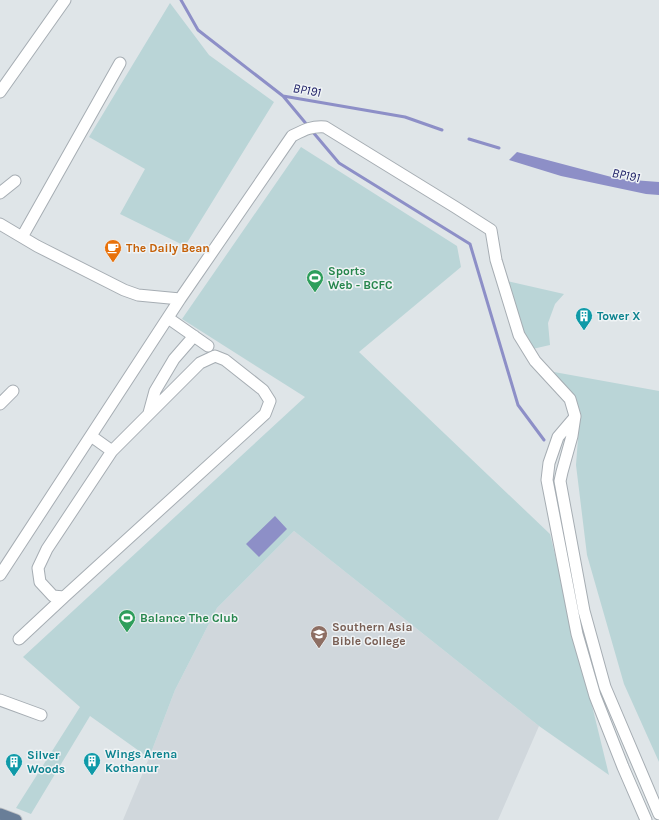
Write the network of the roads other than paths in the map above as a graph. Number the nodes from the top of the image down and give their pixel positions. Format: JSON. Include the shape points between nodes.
{"nodes":[{"id":1,"x":65,"y":0,"type":"edge"},
{"id":2,"x":120,"y":63,"type":"dead end"},
{"id":3,"x":0,"y":92,"type":"edge"},
{"id":4,"x":15,"y":181,"type":"dead end"},
{"id":5,"x":0,"y":192,"type":"edge"},
{"id":6,"x":0,"y":224,"type":"edge"},
{"id":7,"x":22,"y":237,"type":"junction"},
{"id":8,"x":180,"y":299,"type":"junction"},
{"id":9,"x":168,"y":318,"type":"junction"},
{"id":10,"x":194,"y":336,"type":"junction"},
{"id":11,"x":208,"y":346,"type":"dead end"},
{"id":12,"x":13,"y":391,"type":"dead end"},
{"id":13,"x":0,"y":404,"type":"edge"},
{"id":14,"x":149,"y":414,"type":"junction"},
{"id":15,"x":575,"y":416,"type":"junction"},
{"id":16,"x":91,"y":436,"type":"junction"},
{"id":17,"x":112,"y":451,"type":"junction"},
{"id":18,"x":0,"y":576,"type":"edge"},
{"id":19,"x":64,"y":597,"type":"junction"},
{"id":20,"x":19,"y":639,"type":"dead end"},
{"id":21,"x":0,"y":700,"type":"edge"},
{"id":22,"x":41,"y":715,"type":"dead end"},
{"id":23,"x":0,"y":814,"type":"edge"},
{"id":24,"x":659,"y":814,"type":"edge"},
{"id":25,"x":659,"y":817,"type":"edge"},
{"id":26,"x":16,"y":820,"type":"edge"},
{"id":27,"x":646,"y":820,"type":"edge"},
{"id":28,"x":651,"y":820,"type":"edge"}],
"edges":[{"from":1,"to":3,"type":"street"},
{"from":2,"to":7,"type":"street"},
{"from":4,"to":5,"type":"street"},
{"from":6,"to":7,"type":"street"},
{"from":7,"to":8,"type":"street","via":[[124,290],[138,295]]},
{"from":8,"to":9,"type":"street"},
{"from":8,"to":15,"type":"street","via":[[292,136],[316,126],[325,127],[491,230],[496,260],[519,335],[535,362],[570,399]]},
{"from":9,"to":10,"type":"street"},
{"from":9,"to":16,"type":"street"},
{"from":10,"to":11,"type":"street"},
{"from":10,"to":14,"type":"street","via":[[174,359],[155,391]]},
{"from":12,"to":13,"type":"street"},
{"from":14,"to":17,"type":"street"},
{"from":14,"to":19,"type":"street","via":[[200,363],[215,356],[225,360],[263,390],[270,401],[265,414]]},
{"from":15,"to":24,"type":"street","via":[[560,481],[584,612],[605,688]]},
{"from":15,"to":27,"type":"street","via":[[558,437],[549,463],[547,480],[577,634],[595,696]]},
{"from":16,"to":17,"type":"street"},
{"from":16,"to":18,"type":"street"},
{"from":17,"to":19,"type":"street","via":[[47,549],[38,568],[40,582],[53,596]]},
{"from":19,"to":20,"type":"street"},
{"from":21,"to":22,"type":"street"},
{"from":23,"to":26,"type":"main road"},
{"from":25,"to":28,"type":"street"}]}
